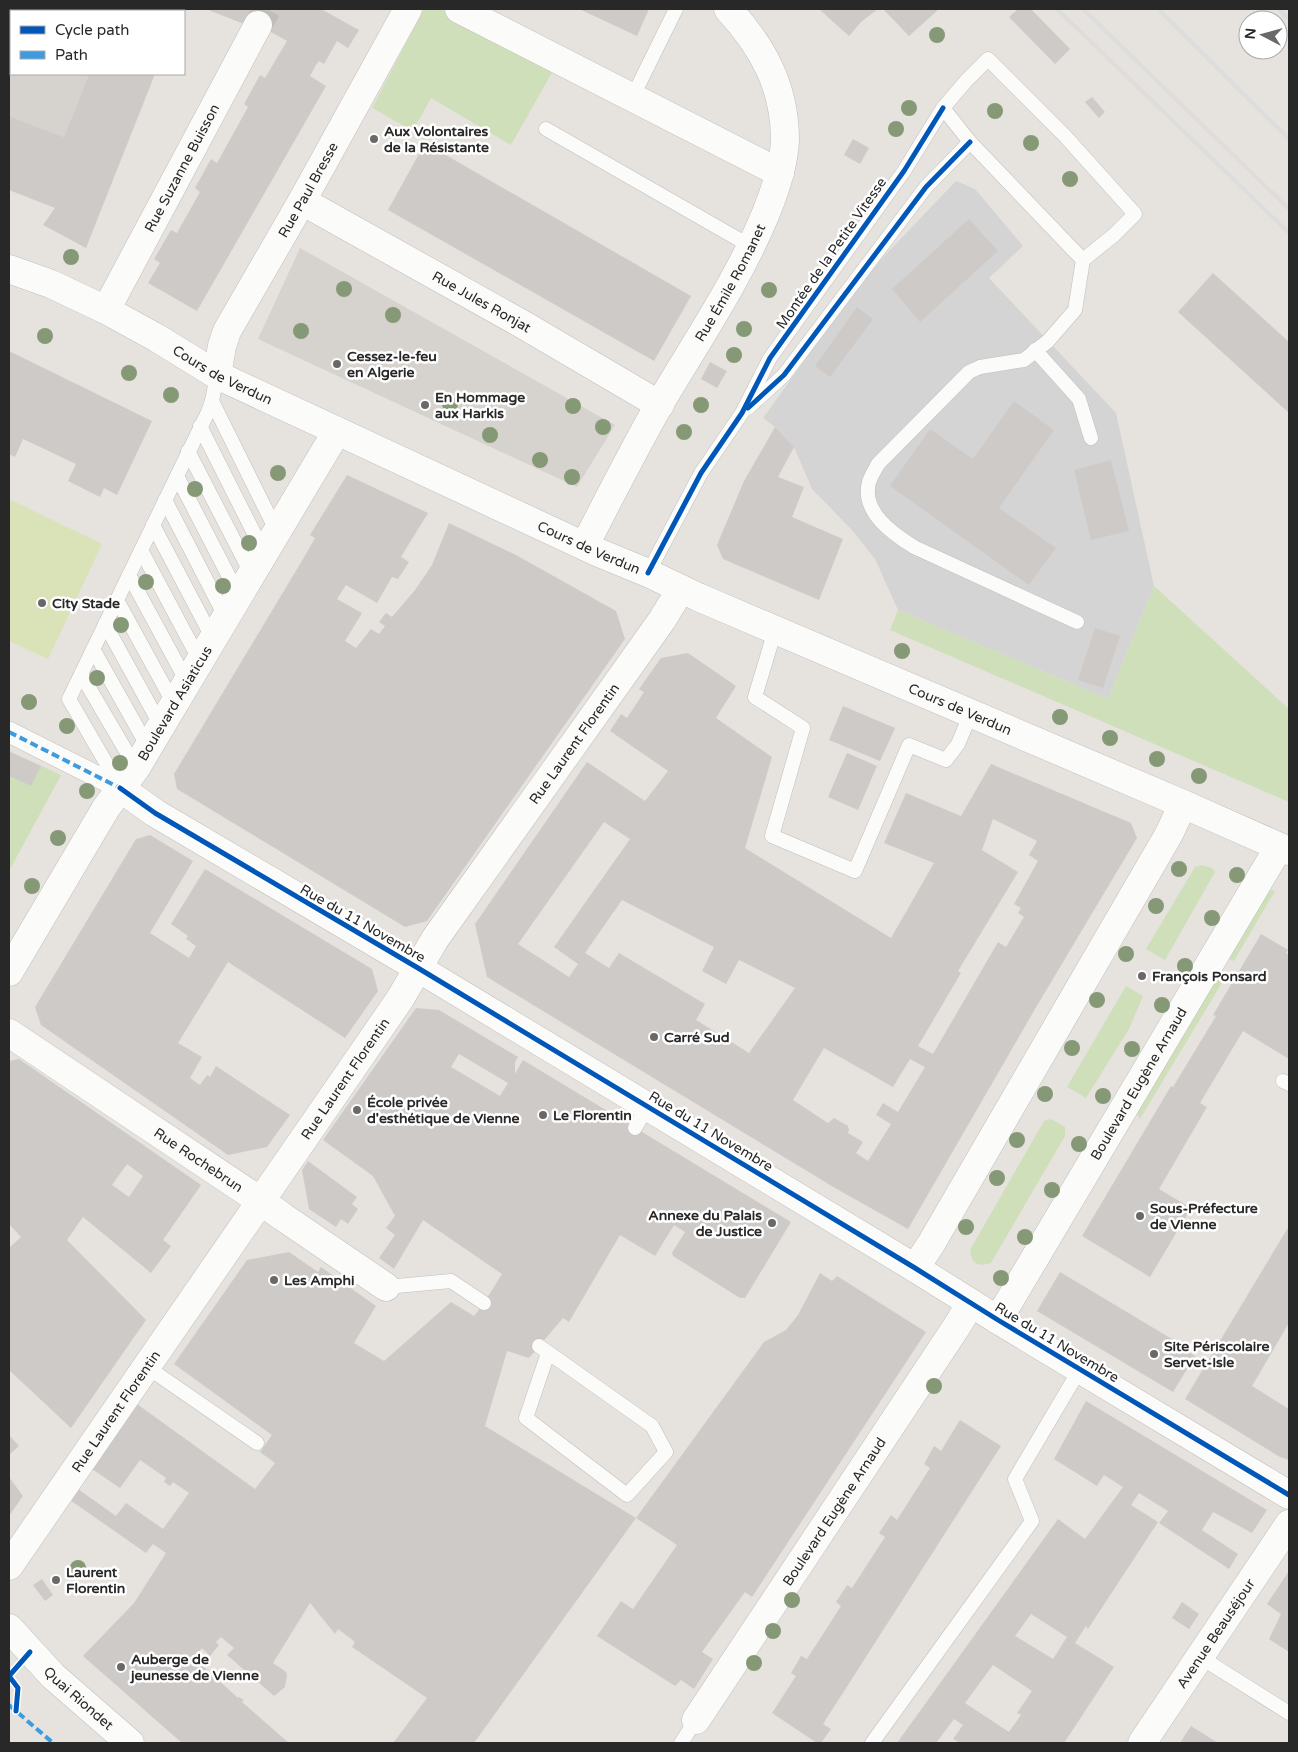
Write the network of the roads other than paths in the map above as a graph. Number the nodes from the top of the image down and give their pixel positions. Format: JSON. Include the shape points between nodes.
{"nodes":[{"id":1,"x":408,"y":9,"type":"edge"},
{"id":2,"x":459,"y":9,"type":"edge"},
{"id":3,"x":676,"y":9,"type":"edge"},
{"id":4,"x":728,"y":9,"type":"edge"},
{"id":5,"x":258,"y":26,"type":"tunnel mouth"},
{"id":6,"x":632,"y":98,"type":"junction"},
{"id":7,"x":943,"y":108,"type":"junction"},
{"id":8,"x":546,"y":129,"type":"dead end"},
{"id":9,"x":970,"y":142,"type":"junction"},
{"id":10,"x":780,"y":173,"type":"junction"},
{"id":11,"x":302,"y":201,"type":"junction"},
{"id":12,"x":752,"y":248,"type":"junction"},
{"id":13,"x":1083,"y":260,"type":"junction"},
{"id":14,"x":9,"y":269,"type":"edge"},
{"id":15,"x":106,"y":310,"type":"junction"},
{"id":16,"x":1035,"y":350,"type":"junction"},
{"id":17,"x":217,"y":375,"type":"junction"},
{"id":18,"x":212,"y":401,"type":"junction"},
{"id":19,"x":660,"y":405,"type":"junction"},
{"id":20,"x":742,"y":413,"type":"junction"},
{"id":21,"x":200,"y":426,"type":"junction"},
{"id":22,"x":337,"y":430,"type":"junction"},
{"id":23,"x":1091,"y":438,"type":"dead end"},
{"id":24,"x":188,"y":451,"type":"junction"},
{"id":25,"x":177,"y":476,"type":"junction"},
{"id":26,"x":165,"y":500,"type":"junction"},
{"id":27,"x":153,"y":525,"type":"junction"},
{"id":28,"x":585,"y":545,"type":"junction"},
{"id":29,"x":141,"y":550,"type":"junction"},
{"id":30,"x":648,"y":573,"type":"junction"},
{"id":31,"x":130,"y":575,"type":"junction"},
{"id":32,"x":681,"y":589,"type":"junction"},
{"id":33,"x":118,"y":600,"type":"junction"},
{"id":34,"x":1077,"y":622,"type":"dead end"},
{"id":35,"x":106,"y":624,"type":"junction"},
{"id":36,"x":775,"y":630,"type":"junction"},
{"id":37,"x":94,"y":649,"type":"junction"},
{"id":38,"x":200,"y":661,"type":"junction"},
{"id":39,"x":82,"y":674,"type":"junction"},
{"id":40,"x":971,"y":713,"type":"junction"},
{"id":41,"x":9,"y":732,"type":"edge"},
{"id":42,"x":1183,"y":804,"type":"junction"},
{"id":43,"x":1284,"y":849,"type":"edge"},
{"id":44,"x":418,"y":968,"type":"junction"},
{"id":45,"x":9,"y":972,"type":"edge"},
{"id":46,"x":9,"y":1033,"type":"edge"},
{"id":47,"x":262,"y":1202,"type":"junction"},
{"id":48,"x":915,"y":1268,"type":"junction"},
{"id":49,"x":386,"y":1287,"type":"joint"},
{"id":50,"x":484,"y":1303,"type":"dead end"},
{"id":51,"x":971,"y":1303,"type":"junction"},
{"id":52,"x":998,"y":1320,"type":"junction"},
{"id":53,"x":544,"y":1349,"type":"joint"},
{"id":54,"x":147,"y":1367,"type":"junction"},
{"id":55,"x":1080,"y":1369,"type":"junction"},
{"id":56,"x":257,"y":1442,"type":"dead end"},
{"id":57,"x":1289,"y":1495,"type":"edge"},
{"id":58,"x":1289,"y":1524,"type":"edge"},
{"id":59,"x":9,"y":1566,"type":"edge"},
{"id":60,"x":9,"y":1628,"type":"edge"},
{"id":61,"x":1200,"y":1657,"type":"junction"},
{"id":62,"x":1289,"y":1713,"type":"edge"},
{"id":63,"x":696,"y":1720,"type":"joint"},
{"id":64,"x":130,"y":1743,"type":"edge"},
{"id":65,"x":681,"y":1743,"type":"edge"},
{"id":66,"x":872,"y":1743,"type":"edge"},
{"id":67,"x":1142,"y":1743,"type":"edge"}],
"edges":[{"from":1,"to":11,"type":"street","name":"Rue Paul Bresse"},
{"from":2,"to":6,"type":"street"},
{"from":3,"to":6,"type":"lane"},
{"from":4,"to":10,"type":"street","name":"Rue Émile Romanet","via":[[761,51],[775,80],[783,113],[785,142]]},
{"from":5,"to":15,"type":"street","name":"Rue Suzanne Buisson"},
{"from":6,"to":10,"type":"street"},
{"from":7,"to":9,"type":"lane"},
{"from":7,"to":13,"type":"lane","name":"Montée de la Petite Vitesse","via":[[988,59],[1065,136],[1135,214]]},
{"from":7,"to":20,"type":"lane","name":"Montée de la Petite Vitesse","via":[[904,170],[770,358]]},
{"from":8,"to":12,"type":"lane"},
{"from":9,"to":13,"type":"lane"},
{"from":9,"to":20,"type":"lane","name":"Montée de la Petite Vitesse","via":[[926,187],[784,375]]},
{"from":10,"to":12,"type":"street","name":"Rue Émile Romanet"},
{"from":11,"to":17,"type":"street","name":"Rue Paul Bresse","via":[[227,331]]},
{"from":11,"to":19,"type":"street","name":"Rue Jules Ronjat"},
{"from":12,"to":19,"type":"street","name":"Rue Émile Romanet"},
{"from":13,"to":16,"type":"lane","via":[[1076,310],[1048,341]]},
{"from":14,"to":15,"type":"street","name":"Cours de Verdun","via":[[51,284]]},
{"from":15,"to":17,"type":"street","name":"Cours de Verdun"},
{"from":16,"to":23,"type":"lane","via":[[1079,399]]},
{"from":16,"to":34,"type":"lane","via":[[1024,360],[980,367],[969,372],[878,464],[869,483],[869,498],[877,518],[914,547]]},
{"from":17,"to":18,"type":"lane"},
{"from":17,"to":22,"type":"street","name":"Cours de Verdun"},
{"from":18,"to":21,"type":"lane"},
{"from":18,"to":38,"type":"lane"},
{"from":19,"to":28,"type":"street","name":"Rue Émile Romanet"},
{"from":20,"to":30,"type":"lane","name":"Montée de la Petite Vitesse","via":[[701,472]]},
{"from":21,"to":24,"type":"lane"},
{"from":21,"to":38,"type":"lane"},
{"from":22,"to":28,"type":"street","name":"Cours de Verdun"},
{"from":22,"to":38,"type":"street"},
{"from":24,"to":25,"type":"lane"},
{"from":24,"to":38,"type":"lane"},
{"from":25,"to":26,"type":"lane"},
{"from":25,"to":38,"type":"lane"},
{"from":26,"to":27,"type":"lane"},
{"from":26,"to":38,"type":"lane"},
{"from":27,"to":29,"type":"lane"},
{"from":27,"to":38,"type":"lane"},
{"from":28,"to":30,"type":"street","name":"Cours de Verdun"},
{"from":29,"to":31,"type":"lane"},
{"from":29,"to":38,"type":"lane"},
{"from":30,"to":32,"type":"street","name":"Cours de Verdun"},
{"from":31,"to":33,"type":"lane"},
{"from":31,"to":38,"type":"lane"},
{"from":32,"to":36,"type":"street","name":"Cours de Verdun"},
{"from":32,"to":44,"type":"street","name":"Rue Laurent Florentin","via":[[435,939]]},
{"from":33,"to":35,"type":"lane"},
{"from":33,"to":38,"type":"lane"},
{"from":35,"to":37,"type":"lane"},
{"from":35,"to":38,"type":"lane"},
{"from":36,"to":40,"type":"street","name":"Cours de Verdun"},
{"from":36,"to":40,"type":"lane","via":[[754,697],[803,728],[772,836],[856,871],[909,745],[946,760],[958,744]]},
{"from":37,"to":38,"type":"lane"},
{"from":37,"to":39,"type":"lane"},
{"from":38,"to":39,"type":"lane"},
{"from":38,"to":39,"type":"lane","via":[[70,698]]},
{"from":38,"to":41,"type":"street"},
{"from":38,"to":44,"type":"street","name":"Rue du 11 Novembre","via":[[155,813]]},
{"from":38,"to":45,"type":"street","via":[[106,808]]},
{"from":40,"to":42,"type":"street","name":"Cours de Verdun"},
{"from":42,"to":43,"type":"street","name":"Cours de Verdun"},
{"from":42,"to":48,"type":"street","via":[[1169,834]]},
{"from":43,"to":52,"type":"street","name":"Boulevard Eugène Arnaud"},
{"from":44,"to":47,"type":"street","name":"Rue Laurent Florentin"},
{"from":44,"to":48,"type":"street","name":"Rue du 11 Novembre","via":[[641,1117]]},
{"from":46,"to":47,"type":"street","name":"Rue Rochebrun"},
{"from":47,"to":49,"type":"street","name":"Rue Rochebrun"},
{"from":47,"to":54,"type":"street","name":"Rue Laurent Florentin"},
{"from":48,"to":51,"type":"street","name":"Rue du 11 Novembre"},
{"from":49,"to":50,"type":"lane","via":[[451,1281]]},
{"from":51,"to":52,"type":"street","name":"Rue du 11 Novembre"},
{"from":51,"to":63,"type":"street","name":"Boulevard Eugène Arnaud"},
{"from":52,"to":55,"type":"street","name":"Rue du 11 Novembre"},
{"from":53,"to":53,"type":"lane","via":[[652,1426],[666,1452],[627,1495],[526,1418]]},
{"from":54,"to":56,"type":"lane"},
{"from":54,"to":59,"type":"street","name":"Rue Laurent Florentin"},
{"from":55,"to":57,"type":"street","name":"Rue du 11 Novembre"},
{"from":55,"to":66,"type":"lane","via":[[1015,1479],[1032,1521]]},
{"from":58,"to":61,"type":"street","name":"Avenue Beauséjour"},
{"from":60,"to":64,"type":"street","name":"Quai Riondet","via":[[53,1676]]},
{"from":61,"to":62,"type":"lane"},
{"from":61,"to":67,"type":"street","name":"Avenue Beauséjour"},
{"from":63,"to":65,"type":"lane"}]}
